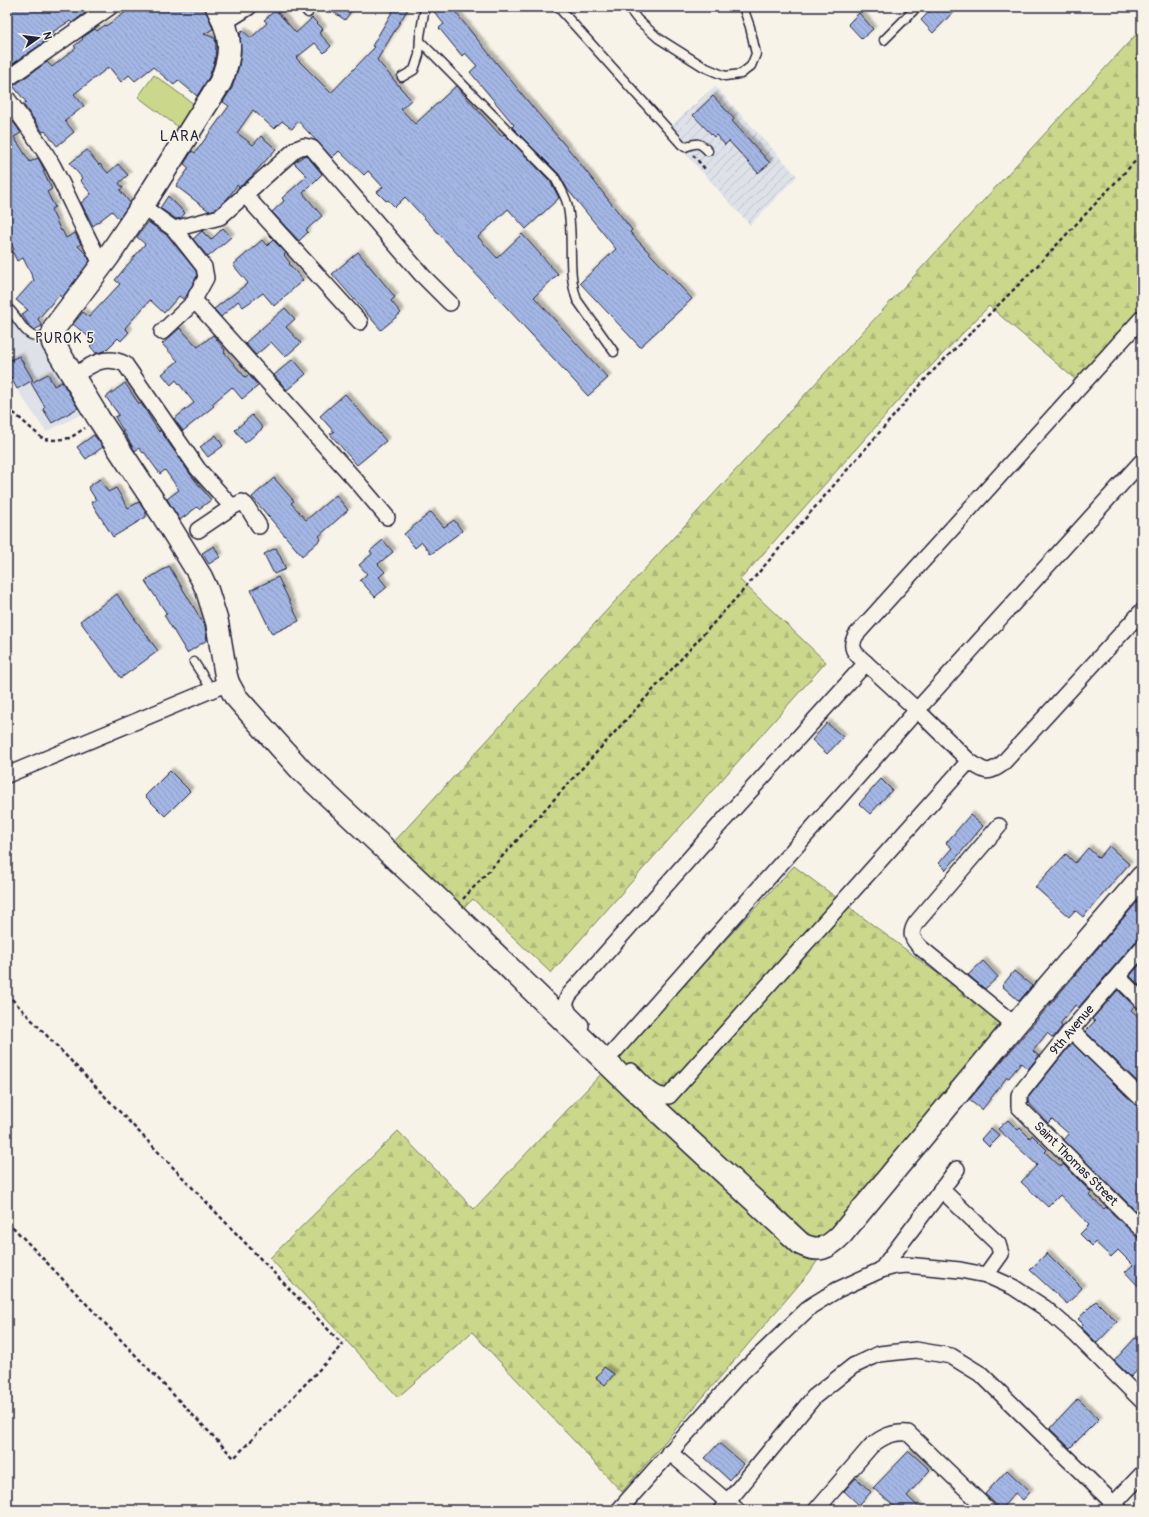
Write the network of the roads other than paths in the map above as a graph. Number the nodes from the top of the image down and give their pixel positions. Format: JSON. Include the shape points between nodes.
{"nodes":[{"id":1,"x":110,"y":7,"type":"edge"},
{"id":2,"x":249,"y":7,"type":"edge"},
{"id":3,"x":425,"y":7,"type":"edge"},
{"id":4,"x":558,"y":7,"type":"edge"},
{"id":5,"x":628,"y":7,"type":"edge"},
{"id":6,"x":743,"y":7,"type":"edge"},
{"id":7,"x":917,"y":7,"type":"edge"},
{"id":8,"x":221,"y":15,"type":"edge"},
{"id":9,"x":884,"y":40,"type":"dead end"},
{"id":10,"x":420,"y":41,"type":"junction"},
{"id":11,"x":402,"y":77,"type":"dead end"},
{"id":12,"x":7,"y":79,"type":"edge"},
{"id":13,"x":7,"y":98,"type":"edge"},
{"id":14,"x":708,"y":151,"type":"dead end"},
{"id":15,"x":244,"y":194,"type":"junction"},
{"id":16,"x":142,"y":206,"type":"junction"},
{"id":17,"x":174,"y":229,"type":"junction"},
{"id":18,"x":102,"y":265,"type":"junction"},
{"id":19,"x":195,"y":301,"type":"junction"},
{"id":20,"x":450,"y":303,"type":"dead end"},
{"id":21,"x":7,"y":311,"type":"edge"},
{"id":22,"x":1142,"y":318,"type":"edge"},
{"id":23,"x":360,"y":322,"type":"dead end"},
{"id":24,"x":162,"y":332,"type":"dead end"},
{"id":25,"x":52,"y":337,"type":"junction"},
{"id":26,"x":614,"y":352,"type":"dead end"},
{"id":27,"x":74,"y":376,"type":"junction"},
{"id":28,"x":1142,"y":461,"type":"edge"},
{"id":29,"x":232,"y":507,"type":"junction"},
{"id":30,"x":387,"y":517,"type":"dead end"},
{"id":31,"x":259,"y":526,"type":"dead end"},
{"id":32,"x":198,"y":530,"type":"dead end"},
{"id":33,"x":1142,"y":611,"type":"edge"},
{"id":34,"x":194,"y":662,"type":"dead end"},
{"id":35,"x":866,"y":663,"type":"junction"},
{"id":36,"x":220,"y":687,"type":"junction"},
{"id":37,"x":917,"y":710,"type":"junction"},
{"id":38,"x":969,"y":761,"type":"junction"},
{"id":39,"x":7,"y":774,"type":"edge"},
{"id":40,"x":999,"y":826,"type":"dead end"},
{"id":41,"x":1142,"y":877,"type":"edge"},
{"id":42,"x":1142,"y":948,"type":"edge"},
{"id":43,"x":1118,"y":977,"type":"junction"},
{"id":44,"x":1142,"y":1001,"type":"edge"},
{"id":45,"x":1015,"y":1025,"type":"junction"},
{"id":46,"x":1071,"y":1030,"type":"junction"},
{"id":47,"x":612,"y":1054,"type":"junction"},
{"id":48,"x":1142,"y":1098,"type":"edge"},
{"id":49,"x":1027,"y":1115,"type":"joint"},
{"id":50,"x":956,"y":1169,"type":"dead end"},
{"id":51,"x":941,"y":1189,"type":"junction"},
{"id":52,"x":1142,"y":1230,"type":"edge"},
{"id":53,"x":881,"y":1270,"type":"junction"},
{"id":54,"x":986,"y":1275,"type":"junction"},
{"id":55,"x":1142,"y":1401,"type":"edge"},
{"id":56,"x":669,"y":1452,"type":"junction"},
{"id":57,"x":1142,"y":1474,"type":"edge"},
{"id":58,"x":729,"y":1508,"type":"edge"},
{"id":59,"x":1114,"y":1508,"type":"edge"},
{"id":60,"x":619,"y":1510,"type":"edge"},
{"id":61,"x":816,"y":1510,"type":"edge"},
{"id":62,"x":988,"y":1510,"type":"edge"}],
"edges":[{"from":1,"to":12,"type":"street"},
{"from":2,"to":8,"type":"street"},
{"from":3,"to":10,"type":"lane"},
{"from":4,"to":14,"type":"lane","via":[[685,147],[698,143],[704,145]]},
{"from":5,"to":6,"type":"lane","via":[[658,38],[704,67],[725,76],[741,74],[751,66],[756,54]]},
{"from":7,"to":9,"type":"lane"},
{"from":8,"to":16,"type":"street","via":[[229,35],[230,47],[226,70],[214,95]]},
{"from":10,"to":11,"type":"lane","via":[[419,56],[414,70]]},
{"from":10,"to":26,"type":"lane","via":[[555,178],[567,202],[574,292]]},
{"from":13,"to":18,"type":"street","via":[[53,166]]},
{"from":15,"to":17,"type":"street","via":[[220,217]]},
{"from":15,"to":20,"type":"street","via":[[296,149],[304,146],[312,148],[422,275]]},
{"from":15,"to":23,"type":"street"},
{"from":16,"to":17,"type":"street"},
{"from":16,"to":18,"type":"street"},
{"from":17,"to":19,"type":"street","via":[[204,267],[206,278]]},
{"from":18,"to":25,"type":"street","via":[[55,327]]},
{"from":19,"to":24,"type":"street"},
{"from":19,"to":30,"type":"street"},
{"from":21,"to":25,"type":"lane","via":[[10,310],[15,315],[29,334],[38,338]]},
{"from":22,"to":35,"type":"street","via":[[856,635],[852,648]]},
{"from":25,"to":27,"type":"street","via":[[53,343]]},
{"from":27,"to":29,"type":"street","via":[[90,365],[104,360],[119,360],[125,364],[198,469]]},
{"from":27,"to":36,"type":"street","via":[[201,577],[217,622],[224,666]]},
{"from":28,"to":37,"type":"street"},
{"from":29,"to":31,"type":"street","via":[[242,502]]},
{"from":29,"to":32,"type":"street"},
{"from":33,"to":38,"type":"street","via":[[1002,764],[993,770],[985,771]]},
{"from":34,"to":36,"type":"lane"},
{"from":35,"to":37,"type":"street"},
{"from":35,"to":47,"type":"street","via":[[569,995],[565,1004],[569,1013]]},
{"from":36,"to":39,"type":"street"},
{"from":36,"to":45,"type":"street","via":[[235,696],[301,770],[451,911],[634,1090],[801,1244],[810,1248],[827,1247],[841,1235]]},
{"from":37,"to":38,"type":"street"},
{"from":37,"to":47,"type":"street"},
{"from":38,"to":47,"type":"street","via":[[669,1096],[656,1094]]},
{"from":40,"to":45,"type":"street","via":[[916,923],[912,936],[921,948]]},
{"from":41,"to":45,"type":"street"},
{"from":42,"to":43,"type":"street","name":"9th Avenue"},
{"from":43,"to":44,"type":"street"},
{"from":43,"to":46,"type":"street","name":"9th Avenue"},
{"from":46,"to":48,"type":"street"},
{"from":46,"to":49,"type":"street","name":"9th Avenue","via":[[1019,1095],[1019,1107]]},
{"from":49,"to":52,"type":"street","name":"Saint Thomas Street"},
{"from":50,"to":51,"type":"street"},
{"from":51,"to":53,"type":"street"},
{"from":51,"to":54,"type":"street","via":[[998,1244],[1001,1254]]},
{"from":53,"to":54,"type":"street","via":[[906,1266],[960,1270]]},
{"from":53,"to":56,"type":"street","via":[[837,1290],[811,1306],[736,1378]]},
{"from":54,"to":55,"type":"street","via":[[1013,1287],[1045,1308]]},
{"from":56,"to":58,"type":"street"},
{"from":56,"to":60,"type":"street"},
{"from":57,"to":59,"type":"street"},
{"from":58,"to":59,"type":"street","via":[[814,1397],[853,1366],[879,1354],[916,1350],[951,1356],[982,1375]]},
{"from":61,"to":62,"type":"street","via":[[871,1446],[880,1438],[897,1432],[908,1433]]}]}
